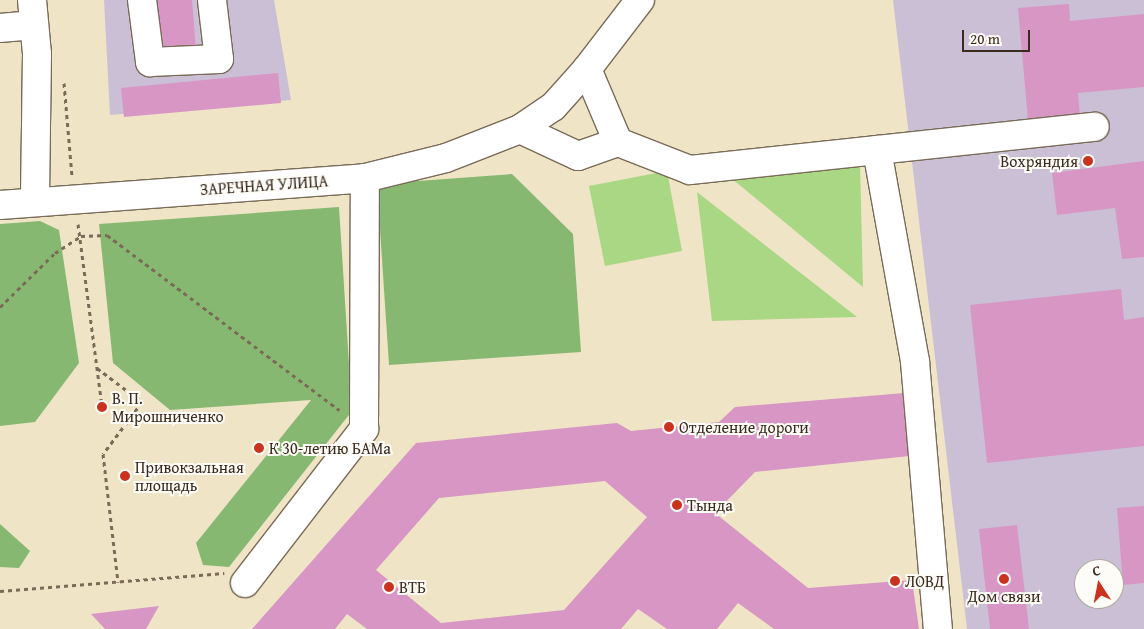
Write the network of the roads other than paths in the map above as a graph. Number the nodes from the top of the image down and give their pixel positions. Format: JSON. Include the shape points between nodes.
{"nodes":[{"id":1,"x":142,"y":0,"type":"edge"},
{"id":2,"x":212,"y":0,"type":"edge"},
{"id":3,"x":640,"y":0,"type":"edge"},
{"id":4,"x":33,"y":13,"type":"edge"},
{"id":5,"x":0,"y":28,"type":"edge"},
{"id":6,"x":587,"y":69,"type":"junction"},
{"id":7,"x":1095,"y":127,"type":"dead end"},
{"id":8,"x":520,"y":129,"type":"junction"},
{"id":9,"x":618,"y":142,"type":"junction"},
{"id":10,"x":877,"y":150,"type":"junction"},
{"id":11,"x":365,"y":178,"type":"junction"},
{"id":12,"x":35,"y":202,"type":"junction"},
{"id":13,"x":0,"y":205,"type":"edge"},
{"id":14,"x":250,"y":577,"type":"road end"},
{"id":15,"x":938,"y":629,"type":"edge"}],
"edges":[{"from":1,"to":2,"type":"street","via":[[150,62],[219,59]]},
{"from":3,"to":6,"type":"street","name":"ЗАРЕЧНАЯ УЛИЦА"},
{"from":4,"to":5,"type":"street"},
{"from":4,"to":12,"type":"street","via":[[37,54]]},
{"from":6,"to":8,"type":"street","name":"ЗАРЕЧНАЯ УЛИЦА","via":[[553,107]]},
{"from":6,"to":9,"type":"street"},
{"from":7,"to":10,"type":"street"},
{"from":8,"to":9,"type":"street","via":[[578,156]]},
{"from":8,"to":11,"type":"street","name":"ЗАРЕЧНАЯ УЛИЦА","via":[[446,158]]},
{"from":9,"to":10,"type":"street","via":[[690,170]]},
{"from":10,"to":15,"type":"street","via":[[914,362]]},
{"from":11,"to":12,"type":"street","name":"ЗАРЕЧНАЯ УЛИЦА"},
{"from":11,"to":14,"type":"street","via":[[364,429]]},
{"from":12,"to":13,"type":"street","name":"ЗАРЕЧНАЯ УЛИЦА"}]}
